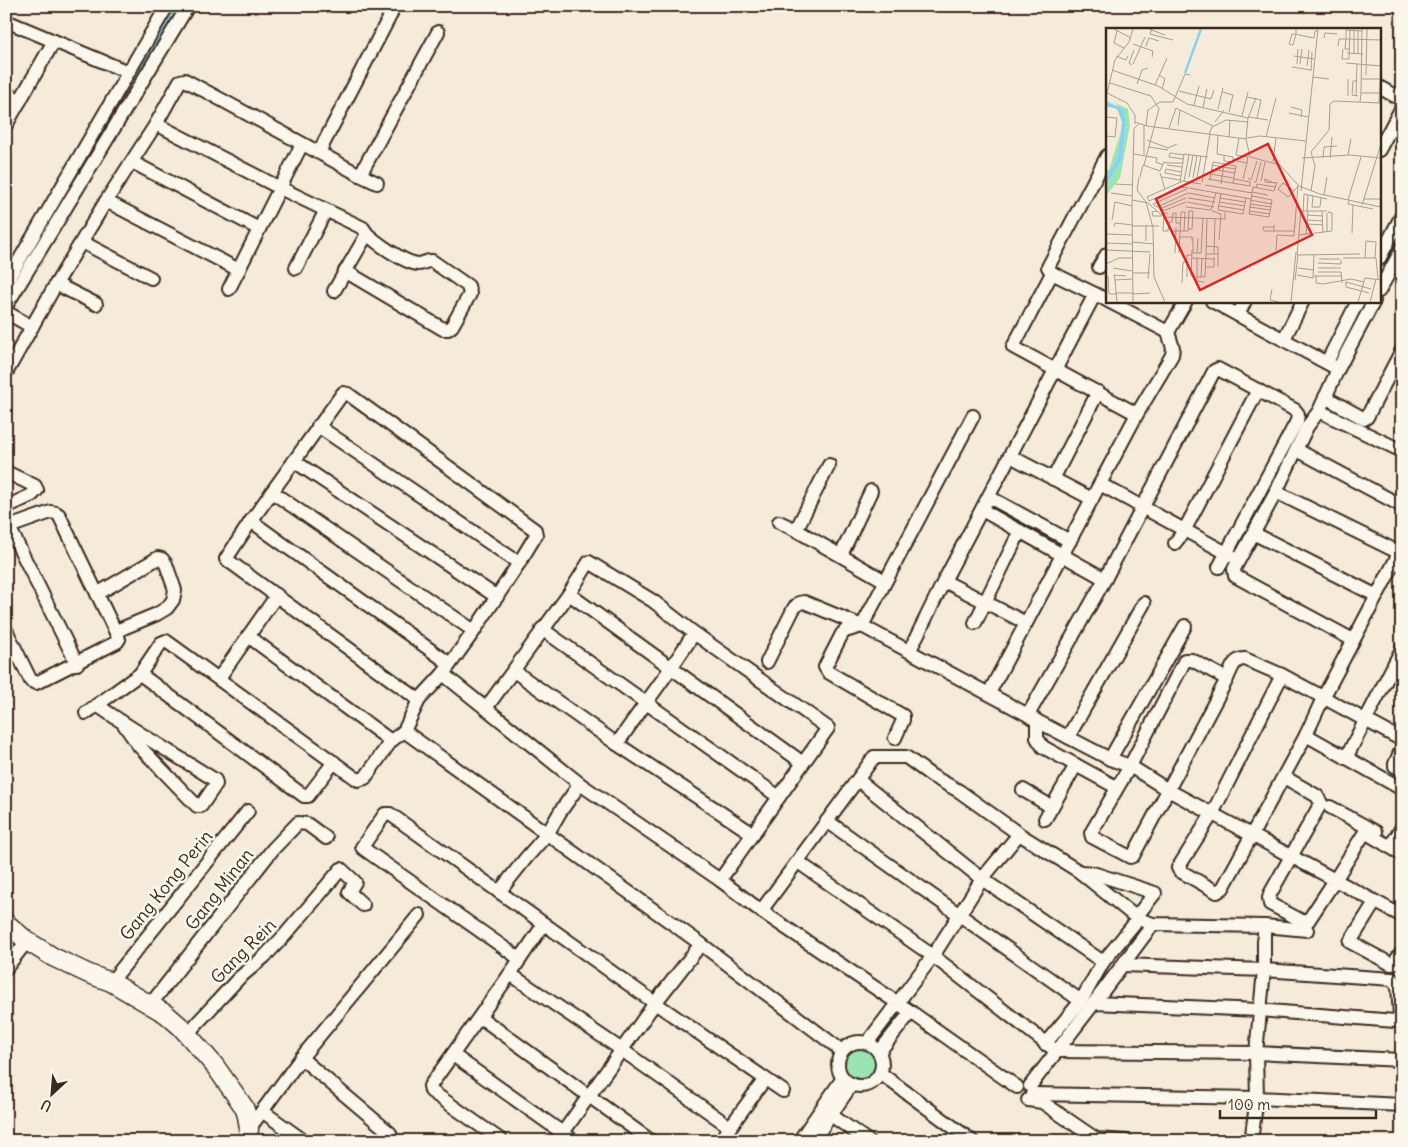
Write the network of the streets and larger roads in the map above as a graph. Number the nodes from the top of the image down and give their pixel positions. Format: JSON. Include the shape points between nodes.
{"nodes":[{"id":1,"x":167,"y":6,"type":"edge"},
{"id":2,"x":188,"y":6,"type":"edge"},
{"id":3,"x":391,"y":14,"type":"dead end"},
{"id":4,"x":6,"y":21,"type":"edge"},
{"id":5,"x":438,"y":32,"type":"dead end"},
{"id":6,"x":54,"y":41,"type":"junction"},
{"id":7,"x":128,"y":72,"type":"junction"},
{"id":8,"x":1380,"y":88,"type":"edge"},
{"id":9,"x":6,"y":93,"type":"edge"},
{"id":10,"x":1402,"y":100,"type":"edge"},
{"id":11,"x":20,"y":101,"type":"junction"},
{"id":12,"x":1402,"y":107,"type":"edge"},
{"id":13,"x":156,"y":124,"type":"junction"},
{"id":14,"x":6,"y":125,"type":"edge"},
{"id":15,"x":302,"y":144,"type":"junction"},
{"id":16,"x":1380,"y":148,"type":"edge"},
{"id":17,"x":319,"y":152,"type":"junction"},
{"id":18,"x":1106,"y":158,"type":"edge"},
{"id":19,"x":132,"y":162,"type":"junction"},
{"id":20,"x":360,"y":175,"type":"junction"},
{"id":21,"x":377,"y":184,"type":"dead end"},
{"id":22,"x":280,"y":188,"type":"junction"},
{"id":23,"x":106,"y":201,"type":"junction"},
{"id":24,"x":326,"y":210,"type":"junction"},
{"id":25,"x":1402,"y":215,"type":"edge"},
{"id":26,"x":259,"y":230,"type":"junction"},
{"id":27,"x":367,"y":234,"type":"junction"},
{"id":28,"x":82,"y":242,"type":"junction"},
{"id":29,"x":1401,"y":254,"type":"edge"},
{"id":30,"x":1106,"y":256,"type":"edge"},
{"id":31,"x":1380,"y":257,"type":"edge"},
{"id":32,"x":1099,"y":267,"type":"dead end"},
{"id":33,"x":296,"y":268,"type":"dead end"},
{"id":34,"x":239,"y":270,"type":"junction"},
{"id":35,"x":345,"y":271,"type":"junction"},
{"id":36,"x":1052,"y":273,"type":"junction"},
{"id":37,"x":151,"y":278,"type":"dead end"},
{"id":38,"x":6,"y":283,"type":"edge"},
{"id":39,"x":56,"y":284,"type":"junction"},
{"id":40,"x":229,"y":289,"type":"dead end"},
{"id":41,"x":1380,"y":289,"type":"edge"},
{"id":42,"x":334,"y":291,"type":"dead end"},
{"id":43,"x":1103,"y":299,"type":"edge"},
{"id":44,"x":1109,"y":302,"type":"edge"},
{"id":45,"x":1185,"y":302,"type":"edge"},
{"id":46,"x":1214,"y":302,"type":"edge"},
{"id":47,"x":1244,"y":302,"type":"edge"},
{"id":48,"x":1302,"y":302,"type":"edge"},
{"id":49,"x":1358,"y":302,"type":"edge"},
{"id":50,"x":1373,"y":302,"type":"edge"},
{"id":51,"x":96,"y":304,"type":"dead end"},
{"id":52,"x":6,"y":306,"type":"edge"},
{"id":53,"x":6,"y":312,"type":"edge"},
{"id":54,"x":1238,"y":315,"type":"junction"},
{"id":55,"x":32,"y":327,"type":"junction"},
{"id":56,"x":1168,"y":332,"type":"junction"},
{"id":57,"x":1284,"y":339,"type":"junction"},
{"id":58,"x":1402,"y":350,"type":"edge"},
{"id":59,"x":1332,"y":365,"type":"junction"},
{"id":60,"x":1056,"y":369,"type":"junction"},
{"id":61,"x":6,"y":373,"type":"edge"},
{"id":62,"x":1258,"y":390,"type":"junction"},
{"id":63,"x":1098,"y":392,"type":"junction"},
{"id":64,"x":1325,"y":397,"type":"junction"},
{"id":65,"x":1319,"y":411,"type":"junction"},
{"id":66,"x":1137,"y":414,"type":"junction"},
{"id":67,"x":973,"y":416,"type":"dead end"},
{"id":68,"x":1302,"y":424,"type":"junction"},
{"id":69,"x":318,"y":426,"type":"junction"},
{"id":70,"x":1297,"y":450,"type":"junction"},
{"id":71,"x":1402,"y":451,"type":"edge"},
{"id":72,"x":1010,"y":456,"type":"junction"},
{"id":73,"x":294,"y":461,"type":"junction"},
{"id":74,"x":830,"y":465,"type":"dead end"},
{"id":75,"x":6,"y":472,"type":"edge"},
{"id":76,"x":1053,"y":479,"type":"junction"},
{"id":77,"x":1100,"y":484,"type":"junction"},
{"id":78,"x":272,"y":492,"type":"junction"},
{"id":79,"x":871,"y":492,"type":"dead end"},
{"id":80,"x":1276,"y":492,"type":"junction"},
{"id":81,"x":989,"y":497,"type":"junction"},
{"id":82,"x":1092,"y":499,"type":"junction"},
{"id":83,"x":1402,"y":506,"type":"edge"},
{"id":84,"x":6,"y":507,"type":"edge"},
{"id":85,"x":1143,"y":507,"type":"junction"},
{"id":86,"x":982,"y":510,"type":"junction"},
{"id":87,"x":251,"y":521,"type":"junction"},
{"id":88,"x":779,"y":522,"type":"dead end"},
{"id":89,"x":8,"y":527,"type":"edge"},
{"id":90,"x":796,"y":530,"type":"junction"},
{"id":91,"x":1020,"y":531,"type":"junction"},
{"id":92,"x":1184,"y":531,"type":"junction"},
{"id":93,"x":1253,"y":533,"type":"junction"},
{"id":94,"x":1070,"y":541,"type":"junction"},
{"id":95,"x":1175,"y":543,"type":"dead end"},
{"id":96,"x":1401,"y":552,"type":"edge"},
{"id":97,"x":1226,"y":553,"type":"junction"},
{"id":98,"x":841,"y":555,"type":"junction"},
{"id":99,"x":1062,"y":555,"type":"junction"},
{"id":100,"x":1238,"y":559,"type":"junction"},
{"id":101,"x":519,"y":563,"type":"junction"},
{"id":102,"x":1219,"y":567,"type":"dead end"},
{"id":103,"x":1105,"y":579,"type":"junction"},
{"id":104,"x":885,"y":581,"type":"junction"},
{"id":105,"x":944,"y":581,"type":"junction"},
{"id":106,"x":97,"y":594,"type":"junction"},
{"id":107,"x":569,"y":594,"type":"junction"},
{"id":108,"x":277,"y":596,"type":"junction"},
{"id":109,"x":1377,"y":596,"type":"junction"},
{"id":110,"x":497,"y":597,"type":"junction"},
{"id":111,"x":985,"y":602,"type":"junction"},
{"id":112,"x":1144,"y":603,"type":"dead end"},
{"id":113,"x":975,"y":623,"type":"dead end"},
{"id":114,"x":1026,"y":623,"type":"junction"},
{"id":115,"x":862,"y":626,"type":"junction"},
{"id":116,"x":1185,"y":626,"type":"dead end"},
{"id":117,"x":542,"y":629,"type":"junction"},
{"id":118,"x":6,"y":630,"type":"edge"},
{"id":119,"x":116,"y":631,"type":"junction"},
{"id":120,"x":474,"y":631,"type":"junction"},
{"id":121,"x":694,"y":634,"type":"junction"},
{"id":122,"x":248,"y":636,"type":"junction"},
{"id":123,"x":1353,"y":640,"type":"junction"},
{"id":124,"x":1402,"y":649,"type":"edge"},
{"id":125,"x":910,"y":650,"type":"junction"},
{"id":126,"x":767,"y":662,"type":"dead end"},
{"id":127,"x":77,"y":664,"type":"junction"},
{"id":128,"x":673,"y":668,"type":"junction"},
{"id":129,"x":446,"y":669,"type":"junction"},
{"id":130,"x":514,"y":671,"type":"junction"},
{"id":131,"x":140,"y":674,"type":"junction"},
{"id":132,"x":1282,"y":675,"type":"junction"},
{"id":133,"x":219,"y":678,"type":"junction"},
{"id":134,"x":1227,"y":679,"type":"junction"},
{"id":135,"x":989,"y":693,"type":"junction"},
{"id":136,"x":1324,"y":698,"type":"junction"},
{"id":137,"x":419,"y":700,"type":"junction"},
{"id":138,"x":645,"y":703,"type":"junction"},
{"id":139,"x":97,"y":705,"type":"junction"},
{"id":140,"x":486,"y":708,"type":"junction"},
{"id":141,"x":86,"y":713,"type":"dead end"},
{"id":142,"x":1033,"y":718,"type":"junction"},
{"id":143,"x":1365,"y":720,"type":"junction"},
{"id":144,"x":123,"y":723,"type":"junction"},
{"id":145,"x":404,"y":731,"type":"junction"},
{"id":146,"x":1306,"y":735,"type":"junction"},
{"id":147,"x":1068,"y":737,"type":"junction"},
{"id":148,"x":895,"y":738,"type":"dead end"},
{"id":149,"x":1402,"y":740,"type":"edge"},
{"id":150,"x":391,"y":742,"type":"junction"},
{"id":151,"x":616,"y":744,"type":"junction"},
{"id":152,"x":1402,"y":748,"type":"edge"},
{"id":153,"x":1346,"y":758,"type":"junction"},
{"id":154,"x":1110,"y":759,"type":"junction"},
{"id":155,"x":334,"y":762,"type":"junction"},
{"id":156,"x":803,"y":763,"type":"junction"},
{"id":157,"x":1076,"y":766,"type":"junction"},
{"id":158,"x":1130,"y":766,"type":"junction"},
{"id":159,"x":1402,"y":770,"type":"edge"},
{"id":160,"x":1284,"y":777,"type":"junction"},
{"id":161,"x":858,"y":780,"type":"junction"},
{"id":162,"x":580,"y":784,"type":"junction"},
{"id":163,"x":1116,"y":787,"type":"junction"},
{"id":164,"x":1402,"y":789,"type":"edge"},
{"id":165,"x":1023,"y":790,"type":"dead end"},
{"id":166,"x":1168,"y":790,"type":"junction"},
{"id":167,"x":779,"y":797,"type":"junction"},
{"id":168,"x":1052,"y":807,"type":"junction"},
{"id":169,"x":1330,"y":807,"type":"dead end"},
{"id":170,"x":248,"y":811,"type":"dead end"},
{"id":171,"x":1212,"y":814,"type":"junction"},
{"id":172,"x":1045,"y":819,"type":"dead end"},
{"id":173,"x":827,"y":821,"type":"junction"},
{"id":174,"x":1402,"y":827,"type":"edge"},
{"id":175,"x":548,"y":833,"type":"junction"},
{"id":176,"x":753,"y":834,"type":"junction"},
{"id":177,"x":1019,"y":834,"type":"junction"},
{"id":178,"x":1252,"y":836,"type":"junction"},
{"id":179,"x":326,"y":838,"type":"dead end"},
{"id":180,"x":1396,"y":847,"type":"edge"},
{"id":181,"x":1291,"y":855,"type":"junction"},
{"id":182,"x":798,"y":862,"type":"junction"},
{"id":183,"x":1080,"y":872,"type":"junction"},
{"id":184,"x":982,"y":879,"type":"junction"},
{"id":185,"x":720,"y":880,"type":"junction"},
{"id":186,"x":1335,"y":880,"type":"junction"},
{"id":187,"x":499,"y":892,"type":"junction"},
{"id":188,"x":1375,"y":902,"type":"junction"},
{"id":189,"x":363,"y":905,"type":"dead end"},
{"id":190,"x":762,"y":911,"type":"junction"},
{"id":191,"x":419,"y":915,"type":"dead end"},
{"id":192,"x":960,"y":916,"type":"junction"},
{"id":193,"x":1402,"y":916,"type":"edge"},
{"id":194,"x":1137,"y":918,"type":"junction"},
{"id":195,"x":6,"y":923,"type":"edge"},
{"id":196,"x":544,"y":924,"type":"junction"},
{"id":197,"x":1152,"y":924,"type":"junction"},
{"id":198,"x":1264,"y":926,"type":"junction"},
{"id":199,"x":1308,"y":930,"type":"dead end"},
{"id":200,"x":27,"y":941,"type":"junction"},
{"id":201,"x":701,"y":944,"type":"junction"},
{"id":202,"x":1402,"y":952,"type":"edge"},
{"id":203,"x":933,"y":956,"type":"junction"},
{"id":204,"x":520,"y":959,"type":"junction"},
{"id":205,"x":1103,"y":962,"type":"junction"},
{"id":206,"x":1123,"y":965,"type":"junction"},
{"id":207,"x":6,"y":968,"type":"edge"},
{"id":208,"x":1264,"y":970,"type":"junction"},
{"id":209,"x":510,"y":974,"type":"junction"},
{"id":210,"x":111,"y":982,"type":"junction"},
{"id":211,"x":1081,"y":1001,"type":"junction"},
{"id":212,"x":897,"y":1002,"type":"junction"},
{"id":213,"x":655,"y":1003,"type":"junction"},
{"id":214,"x":1094,"y":1003,"type":"junction"},
{"id":215,"x":150,"y":1004,"type":"junction"},
{"id":216,"x":1259,"y":1010,"type":"junction"},
{"id":217,"x":911,"y":1012,"type":"junction"},
{"id":218,"x":480,"y":1016,"type":"junction"},
{"id":219,"x":187,"y":1034,"type":"junction"},
{"id":220,"x":868,"y":1043,"type":"junction"},
{"id":221,"x":1045,"y":1044,"type":"junction"},
{"id":222,"x":622,"y":1050,"type":"junction"},
{"id":223,"x":842,"y":1051,"type":"junction"},
{"id":224,"x":1056,"y":1051,"type":"junction"},
{"id":225,"x":879,"y":1052,"type":"junction"},
{"id":226,"x":1256,"y":1053,"type":"junction"},
{"id":227,"x":452,"y":1055,"type":"junction"},
{"id":228,"x":301,"y":1058,"type":"junction"},
{"id":229,"x":1402,"y":1060,"type":"edge"},
{"id":230,"x":880,"y":1073,"type":"junction"},
{"id":231,"x":765,"y":1079,"type":"junction"},
{"id":232,"x":848,"y":1081,"type":"junction"},
{"id":233,"x":783,"y":1092,"type":"dead end"},
{"id":234,"x":1029,"y":1093,"type":"junction"},
{"id":235,"x":589,"y":1096,"type":"junction"},
{"id":236,"x":1257,"y":1098,"type":"junction"},
{"id":237,"x":1402,"y":1105,"type":"edge"},
{"id":238,"x":262,"y":1111,"type":"junction"},
{"id":239,"x":831,"y":1116,"type":"junction"},
{"id":240,"x":730,"y":1127,"type":"junction"},
{"id":241,"x":390,"y":1133,"type":"dead end"},
{"id":242,"x":248,"y":1135,"type":"edge"},
{"id":243,"x":560,"y":1137,"type":"edge"},
{"id":244,"x":304,"y":1141,"type":"edge"},
{"id":245,"x":502,"y":1141,"type":"edge"},
{"id":246,"x":574,"y":1141,"type":"edge"},
{"id":247,"x":651,"y":1141,"type":"edge"},
{"id":248,"x":720,"y":1141,"type":"edge"},
{"id":249,"x":799,"y":1141,"type":"edge"},
{"id":250,"x":813,"y":1141,"type":"edge"},
{"id":251,"x":868,"y":1141,"type":"edge"},
{"id":252,"x":972,"y":1141,"type":"edge"},
{"id":253,"x":1126,"y":1141,"type":"edge"},
{"id":254,"x":1251,"y":1141,"type":"edge"}],
"edges":[{"from":1,"to":7,"type":"street"},
{"from":2,"to":52,"type":"street"},
{"from":3,"to":17,"type":"street"},
{"from":4,"to":6,"type":"street"},
{"from":5,"to":20,"type":"street"},
{"from":6,"to":7,"type":"street"},
{"from":6,"to":11,"type":"street"},
{"from":7,"to":38,"type":"street"},
{"from":8,"to":10,"type":"street"},
{"from":9,"to":11,"type":"street"},
{"from":11,"to":14,"type":"street"},
{"from":12,"to":16,"type":"street"},
{"from":13,"to":15,"type":"street","via":[[177,85],[185,80]]},
{"from":13,"to":19,"type":"street"},
{"from":13,"to":22,"type":"street"},
{"from":15,"to":17,"type":"street"},
{"from":15,"to":22,"type":"street"},
{"from":17,"to":20,"type":"street"},
{"from":18,"to":36,"type":"street","via":[[1048,267]]},
{"from":19,"to":23,"type":"street"},
{"from":19,"to":26,"type":"street"},
{"from":20,"to":21,"type":"street"},
{"from":22,"to":24,"type":"street"},
{"from":22,"to":26,"type":"street"},
{"from":23,"to":28,"type":"street"},
{"from":23,"to":34,"type":"street"},
{"from":24,"to":27,"type":"street","via":[[363,228]]},
{"from":24,"to":33,"type":"street"},
{"from":25,"to":31,"type":"street"},
{"from":26,"to":34,"type":"street"},
{"from":27,"to":35,"type":"street"},
{"from":27,"to":35,"type":"street","via":[[411,262],[432,261],[468,286],[470,294],[452,326],[443,328]]},
{"from":28,"to":37,"type":"street"},
{"from":28,"to":39,"type":"street"},
{"from":29,"to":41,"type":"street"},
{"from":30,"to":32,"type":"street"},
{"from":34,"to":40,"type":"street"},
{"from":35,"to":42,"type":"street"},
{"from":36,"to":43,"type":"street"},
{"from":36,"to":60,"type":"street","via":[[1013,347]]},
{"from":39,"to":51,"type":"street"},
{"from":39,"to":55,"type":"street"},
{"from":43,"to":60,"type":"street"},
{"from":44,"to":56,"type":"street"},
{"from":45,"to":56,"type":"street"},
{"from":46,"to":54,"type":"street"},
{"from":47,"to":54,"type":"street"},
{"from":48,"to":57,"type":"street"},
{"from":49,"to":59,"type":"street"},
{"from":50,"to":59,"type":"street"},
{"from":53,"to":55,"type":"street"},
{"from":54,"to":57,"type":"street"},
{"from":55,"to":61,"type":"street"},
{"from":56,"to":66,"type":"street","via":[[1172,355]]},
{"from":57,"to":59,"type":"street"},
{"from":58,"to":64,"type":"street","via":[[1367,417],[1361,417]]},
{"from":59,"to":64,"type":"street"},
{"from":60,"to":63,"type":"street"},
{"from":60,"to":72,"type":"street"},
{"from":62,"to":68,"type":"street","via":[[1294,410]]},
{"from":62,"to":85,"type":"street","via":[[1218,369],[1214,370]]},
{"from":62,"to":92,"type":"street"},
{"from":63,"to":66,"type":"street"},
{"from":63,"to":76,"type":"street"},
{"from":64,"to":65,"type":"street"},
{"from":65,"to":68,"type":"street"},
{"from":65,"to":71,"type":"street"},
{"from":66,"to":77,"type":"street"},
{"from":67,"to":104,"type":"street"},
{"from":68,"to":70,"type":"street"},
{"from":68,"to":97,"type":"street"},
{"from":69,"to":73,"type":"street"},
{"from":69,"to":101,"type":"street"},
{"from":69,"to":101,"type":"street","via":[[340,396],[348,394],[535,530],[536,535]]},
{"from":70,"to":80,"type":"street"},
{"from":70,"to":83,"type":"street"},
{"from":72,"to":76,"type":"street"},
{"from":72,"to":81,"type":"street"},
{"from":73,"to":78,"type":"street"},
{"from":73,"to":110,"type":"street"},
{"from":74,"to":90,"type":"street"},
{"from":75,"to":84,"type":"street","via":[[37,490]]},
{"from":76,"to":82,"type":"street"},
{"from":77,"to":82,"type":"street"},
{"from":77,"to":85,"type":"street"},
{"from":78,"to":87,"type":"street"},
{"from":78,"to":120,"type":"street"},
{"from":79,"to":98,"type":"street"},
{"from":80,"to":93,"type":"street"},
{"from":80,"to":96,"type":"street"},
{"from":81,"to":86,"type":"street"},
{"from":81,"to":94,"type":"street"},
{"from":82,"to":94,"type":"street"},
{"from":85,"to":92,"type":"street"},
{"from":85,"to":103,"type":"street"},
{"from":86,"to":91,"type":"street"},
{"from":86,"to":105,"type":"street"},
{"from":87,"to":108,"type":"street","via":[[226,559]]},
{"from":87,"to":129,"type":"street"},
{"from":88,"to":90,"type":"street"},
{"from":89,"to":106,"type":"street","via":[[56,512]]},
{"from":89,"to":127,"type":"street"},
{"from":90,"to":98,"type":"street"},
{"from":91,"to":99,"type":"street"},
{"from":91,"to":111,"type":"street"},
{"from":92,"to":95,"type":"street"},
{"from":92,"to":97,"type":"street"},
{"from":93,"to":100,"type":"street"},
{"from":93,"to":109,"type":"street"},
{"from":94,"to":99,"type":"street"},
{"from":96,"to":109,"type":"street"},
{"from":97,"to":100,"type":"street"},
{"from":97,"to":102,"type":"street"},
{"from":98,"to":104,"type":"street"},
{"from":99,"to":103,"type":"street"},
{"from":99,"to":114,"type":"street"},
{"from":100,"to":123,"type":"street","via":[[1235,576]]},
{"from":101,"to":110,"type":"street"},
{"from":103,"to":142,"type":"street"},
{"from":104,"to":115,"type":"street"},
{"from":105,"to":111,"type":"street"},
{"from":105,"to":125,"type":"street"},
{"from":106,"to":119,"type":"street"},
{"from":106,"to":119,"type":"street","via":[[158,558],[166,564],[175,590],[173,600],[167,608]]},
{"from":107,"to":117,"type":"street"},
{"from":107,"to":121,"type":"street","via":[[589,562],[653,601]]},
{"from":107,"to":128,"type":"street"},
{"from":108,"to":122,"type":"street"},
{"from":108,"to":137,"type":"street"},
{"from":109,"to":123,"type":"street"},
{"from":110,"to":120,"type":"street"},
{"from":111,"to":113,"type":"street"},
{"from":111,"to":114,"type":"street"},
{"from":112,"to":147,"type":"street"},
{"from":114,"to":135,"type":"street"},
{"from":115,"to":125,"type":"street"},
{"from":115,"to":126,"type":"street","via":[[804,602],[799,603]]},
{"from":115,"to":148,"type":"street","via":[[845,630],[825,667],[828,672],[903,716]]},
{"from":116,"to":154,"type":"street"},
{"from":117,"to":130,"type":"street"},
{"from":117,"to":138,"type":"street"},
{"from":118,"to":127,"type":"street","via":[[34,683]]},
{"from":119,"to":127,"type":"street","via":[[120,639],[118,642]]},
{"from":120,"to":129,"type":"street"},
{"from":121,"to":128,"type":"street"},
{"from":121,"to":156,"type":"street","via":[[828,728]]},
{"from":122,"to":133,"type":"street"},
{"from":122,"to":150,"type":"street"},
{"from":123,"to":136,"type":"street"},
{"from":124,"to":143,"type":"street"},
{"from":125,"to":135,"type":"street"},
{"from":128,"to":138,"type":"street"},
{"from":128,"to":156,"type":"street"},
{"from":129,"to":137,"type":"street"},
{"from":129,"to":140,"type":"street"},
{"from":130,"to":140,"type":"street"},
{"from":130,"to":151,"type":"street"},
{"from":131,"to":133,"type":"street","via":[[161,643],[166,641]]},
{"from":131,"to":139,"type":"street"},
{"from":131,"to":155,"type":"street","via":[[304,796],[308,796]]},
{"from":132,"to":134,"type":"street","via":[[1240,658]]},
{"from":132,"to":136,"type":"street"},
{"from":132,"to":171,"type":"street"},
{"from":133,"to":155,"type":"street"},
{"from":134,"to":158,"type":"street","via":[[1192,660],[1185,660]]},
{"from":134,"to":166,"type":"street"},
{"from":135,"to":142,"type":"street"},
{"from":136,"to":143,"type":"street"},
{"from":136,"to":146,"type":"street"},
{"from":137,"to":145,"type":"street"},
{"from":138,"to":151,"type":"street"},
{"from":138,"to":167,"type":"street"},
{"from":139,"to":141,"type":"street"},
{"from":139,"to":144,"type":"street"},
{"from":140,"to":162,"type":"street"},
{"from":142,"to":147,"type":"street"},
{"from":142,"to":157,"type":"street","via":[[1037,738],[1043,747]]},
{"from":143,"to":149,"type":"street"},
{"from":143,"to":153,"type":"street"},
{"from":144,"to":144,"type":"street","via":[[139,746],[197,806],[201,806],[216,784],[215,780]]},
{"from":145,"to":150,"type":"street"},
{"from":145,"to":175,"type":"street"},
{"from":146,"to":153,"type":"street"},
{"from":146,"to":160,"type":"street"},
{"from":147,"to":154,"type":"street"},
{"from":150,"to":155,"type":"street","via":[[361,780]]},
{"from":151,"to":176,"type":"street"},
{"from":152,"to":159,"type":"street","via":[[1395,766]]},
{"from":153,"to":164,"type":"street"},
{"from":154,"to":158,"type":"street"},
{"from":156,"to":167,"type":"street"},
{"from":157,"to":163,"type":"street"},
{"from":157,"to":168,"type":"street"},
{"from":158,"to":163,"type":"street"},
{"from":158,"to":166,"type":"street"},
{"from":160,"to":178,"type":"street"},
{"from":160,"to":181,"type":"street","via":[[1317,796],[1321,803]]},
{"from":161,"to":173,"type":"street"},
{"from":161,"to":177,"type":"street","via":[[874,757],[906,757]]},
{"from":161,"to":184,"type":"street"},
{"from":162,"to":175,"type":"street"},
{"from":162,"to":185,"type":"street"},
{"from":163,"to":166,"type":"street","via":[[1091,836],[1130,857]]},
{"from":165,"to":168,"type":"street"},
{"from":166,"to":171,"type":"street"},
{"from":167,"to":176,"type":"street"},
{"from":168,"to":172,"type":"street"},
{"from":169,"to":180,"type":"street"},
{"from":170,"to":210,"type":"street","name":"Gang Kong Perin"},
{"from":171,"to":178,"type":"street"},
{"from":171,"to":178,"type":"street","via":[[1178,868],[1217,892]]},
{"from":173,"to":182,"type":"street"},
{"from":173,"to":192,"type":"street"},
{"from":174,"to":180,"type":"street"},
{"from":175,"to":187,"type":"street"},
{"from":175,"to":201,"type":"street"},
{"from":176,"to":185,"type":"street"},
{"from":177,"to":183,"type":"street"},
{"from":177,"to":184,"type":"street"},
{"from":178,"to":181,"type":"street"},
{"from":179,"to":215,"type":"street","name":"Gang Minan","via":[[306,824],[298,823],[273,849]]},
{"from":180,"to":186,"type":"street","via":[[1365,832]]},
{"from":181,"to":186,"type":"street"},
{"from":181,"to":186,"type":"street","via":[[1268,898],[1270,904],[1304,922],[1308,921]]},
{"from":182,"to":190,"type":"street"},
{"from":182,"to":203,"type":"street"},
{"from":183,"to":194,"type":"street"},
{"from":183,"to":194,"type":"street","via":[[1094,872],[1155,892]]},
{"from":184,"to":192,"type":"street"},
{"from":184,"to":205,"type":"street"},
{"from":185,"to":190,"type":"street"},
{"from":186,"to":188,"type":"street"},
{"from":187,"to":196,"type":"street"},
{"from":187,"to":204,"type":"street","via":[[390,814],[386,814],[362,847]]},
{"from":188,"to":193,"type":"street"},
{"from":188,"to":202,"type":"street","via":[[1350,942],[1391,964]]},
{"from":189,"to":219,"type":"street","name":"Gang Rein","via":[[349,892],[355,882],[341,869],[264,958],[239,978]]},
{"from":190,"to":212,"type":"street"},
{"from":191,"to":228,"type":"street"},
{"from":192,"to":203,"type":"street"},
{"from":192,"to":211,"type":"street"},
{"from":194,"to":197,"type":"street"},
{"from":194,"to":205,"type":"street"},
{"from":195,"to":200,"type":"street"},
{"from":196,"to":204,"type":"street"},
{"from":196,"to":213,"type":"street"},
{"from":197,"to":198,"type":"street"},
{"from":197,"to":206,"type":"street"},
{"from":198,"to":199,"type":"street"},
{"from":198,"to":208,"type":"street"},
{"from":200,"to":207,"type":"street"},
{"from":200,"to":210,"type":"street","via":[[53,957]]},
{"from":201,"to":213,"type":"street"},
{"from":201,"to":223,"type":"street"},
{"from":203,"to":212,"type":"street"},
{"from":203,"to":221,"type":"street"},
{"from":204,"to":209,"type":"street"},
{"from":205,"to":211,"type":"street"},
{"from":206,"to":208,"type":"street"},
{"from":206,"to":214,"type":"street"},
{"from":208,"to":216,"type":"street"},
{"from":208,"to":216,"type":"street","via":[[1392,979],[1398,986],[1400,1016],[1395,1021]]},
{"from":209,"to":218,"type":"street"},
{"from":209,"to":222,"type":"street"},
{"from":210,"to":215,"type":"street"},
{"from":211,"to":221,"type":"street"},
{"from":212,"to":217,"type":"street"},
{"from":212,"to":220,"type":"street"},
{"from":213,"to":222,"type":"street"},
{"from":213,"to":231,"type":"street"},
{"from":214,"to":216,"type":"street"},
{"from":214,"to":224,"type":"street"},
{"from":215,"to":219,"type":"street"},
{"from":216,"to":226,"type":"street"},
{"from":217,"to":225,"type":"street"},
{"from":217,"to":234,"type":"street","via":[[1017,1087],[1019,1098]]},
{"from":218,"to":227,"type":"street"},
{"from":218,"to":235,"type":"street"},
{"from":219,"to":242,"type":"street","via":[[244,1107]]},
{"from":220,"to":223,"type":"street","via":[[853,1043]]},
{"from":220,"to":225,"type":"street"},
{"from":221,"to":224,"type":"street"},
{"from":222,"to":235,"type":"street"},
{"from":222,"to":240,"type":"street"},
{"from":223,"to":232,"type":"street","via":[[838,1064]]},
{"from":224,"to":226,"type":"street"},
{"from":224,"to":234,"type":"street"},
{"from":225,"to":230,"type":"street","via":[[882,1059]]},
{"from":226,"to":229,"type":"street"},
{"from":226,"to":236,"type":"street"},
{"from":227,"to":243,"type":"street"},
{"from":227,"to":245,"type":"street","via":[[430,1089]]},
{"from":228,"to":238,"type":"street"},
{"from":228,"to":241,"type":"street"},
{"from":230,"to":232,"type":"street","via":[[876,1080],[863,1086]]},
{"from":230,"to":252,"type":"street"},
{"from":231,"to":233,"type":"street"},
{"from":231,"to":240,"type":"street"},
{"from":232,"to":239,"type":"street"},
{"from":232,"to":249,"type":"street"},
{"from":234,"to":236,"type":"street"},
{"from":234,"to":253,"type":"street","via":[[1096,1138]]},
{"from":235,"to":243,"type":"street"},
{"from":235,"to":247,"type":"street"},
{"from":236,"to":237,"type":"street"},
{"from":236,"to":254,"type":"street"},
{"from":238,"to":242,"type":"street"},
{"from":238,"to":244,"type":"street"},
{"from":239,"to":250,"type":"street"},
{"from":239,"to":251,"type":"street"},
{"from":240,"to":248,"type":"street"},
{"from":243,"to":246,"type":"street"}]}
